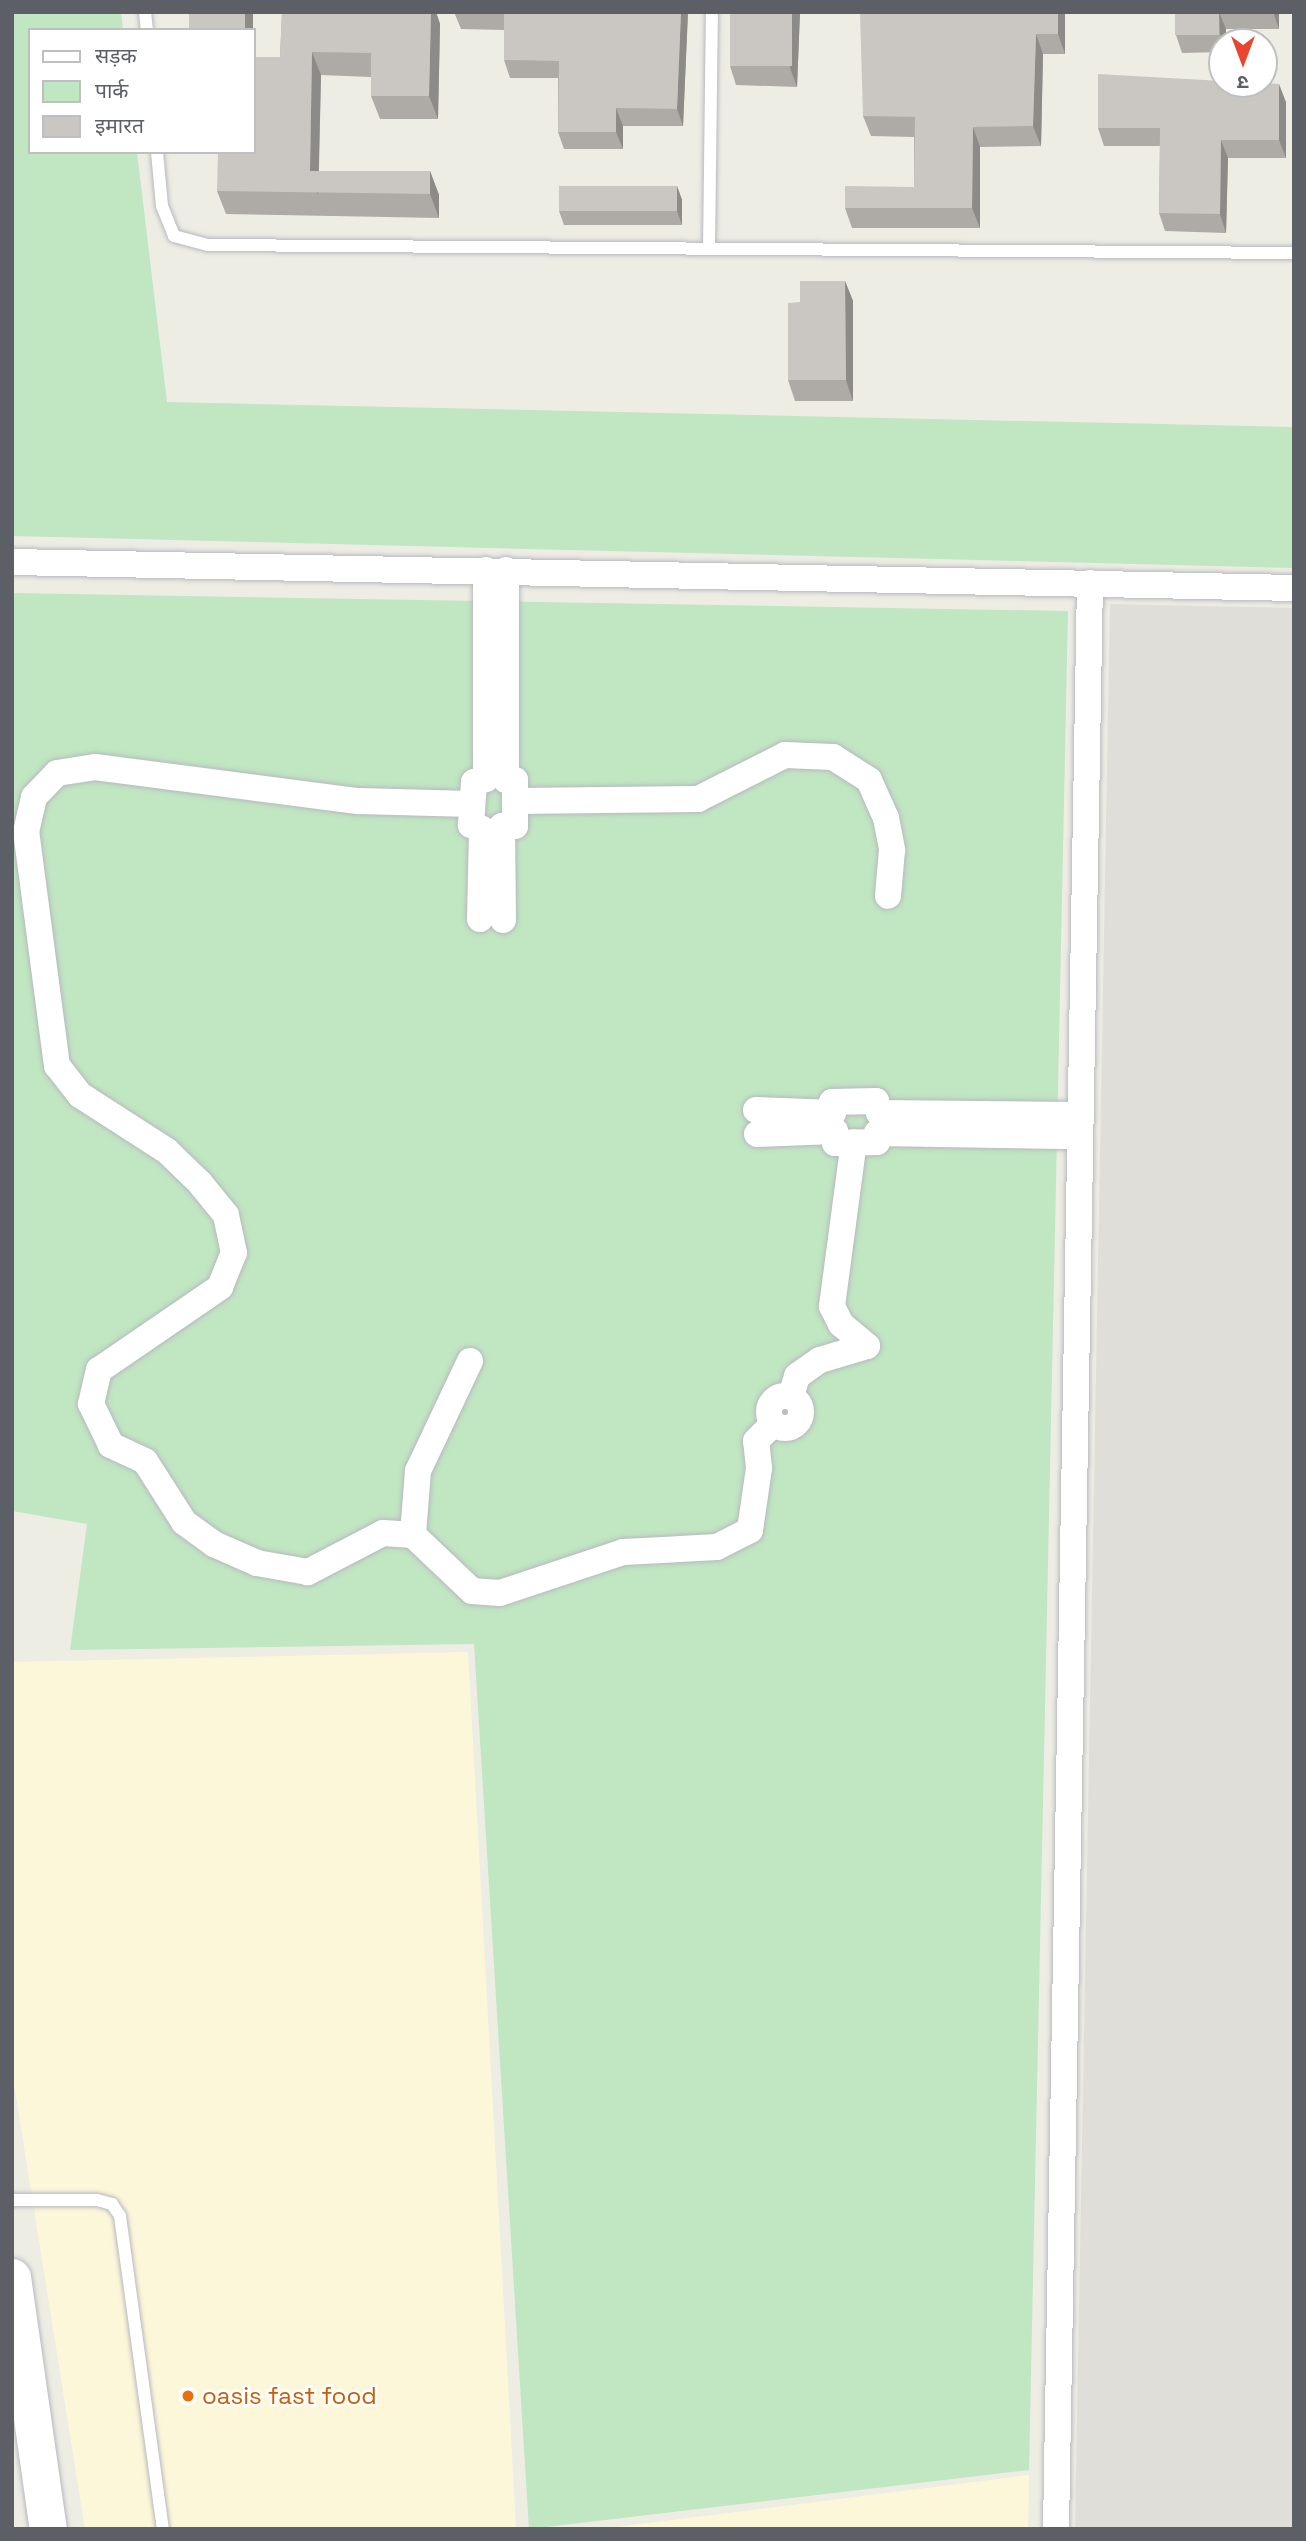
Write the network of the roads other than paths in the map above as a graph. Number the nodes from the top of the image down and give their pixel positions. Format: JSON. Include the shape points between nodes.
{"nodes":[{"id":1,"x":712,"y":12,"type":"edge"},
{"id":2,"x":157,"y":154,"type":"edge"},
{"id":3,"x":709,"y":249,"type":"junction"},
{"id":4,"x":1294,"y":253,"type":"edge"},
{"id":5,"x":12,"y":562,"type":"edge"},
{"id":6,"x":496,"y":570,"type":"junction"},
{"id":7,"x":1090,"y":583,"type":"junction"},
{"id":8,"x":1294,"y":588,"type":"edge"},
{"id":9,"x":515,"y":801,"type":"junction"},
{"id":10,"x":472,"y":804,"type":"junction"},
{"id":11,"x":888,"y":896,"type":"dead end"},
{"id":12,"x":1078,"y":1126,"type":"junction"},
{"id":13,"x":854,"y":1142,"type":"junction"},
{"id":14,"x":470,"y":1361,"type":"dead end"},
{"id":15,"x":413,"y":1535,"type":"junction"},
{"id":16,"x":12,"y":2200,"type":"edge"},
{"id":17,"x":12,"y":2277,"type":"edge"},
{"id":18,"x":48,"y":2529,"type":"edge"},
{"id":19,"x":163,"y":2529,"type":"edge"},
{"id":20,"x":1056,"y":2529,"type":"edge"}],
"edges":[{"from":1,"to":3,"type":"lane"},
{"from":2,"to":3,"type":"lane","via":[[162,206],[174,236],[207,245]]},
{"from":3,"to":4,"type":"lane"},
{"from":5,"to":6,"type":"street"},
{"from":6,"to":7,"type":"street"},
{"from":6,"to":9,"type":"street","via":[[506,780],[515,780]]},
{"from":6,"to":10,"type":"street","via":[[486,779],[474,782]]},
{"from":7,"to":8,"type":"street"},
{"from":7,"to":12,"type":"street"},
{"from":9,"to":10,"type":"street","via":[[515,827],[502,827],[492,920],[482,829],[471,825]]},
{"from":9,"to":11,"type":"street","via":[[698,799],[785,755],[833,757],[869,780],[886,818],[892,850]]},
{"from":10,"to":15,"type":"street","via":[[358,801],[95,767],[57,773],[34,797],[26,832],[57,1066],[80,1096],[167,1151],[200,1184],[226,1215],[234,1253],[220,1287],[99,1370],[91,1404],[111,1445],[145,1461],[184,1522],[257,1563],[308,1572],[383,1533]]},
{"from":12,"to":13,"type":"street","via":[[877,1133],[877,1142]]},
{"from":12,"to":13,"type":"street","via":[[879,1113],[876,1101],[832,1102],[833,1113],[757,1122],[835,1131],[835,1143]]},
{"from":12,"to":20,"type":"street"},
{"from":13,"to":15,"type":"street","via":[[832,1306],[841,1324],[867,1346],[820,1360],[797,1376],[791,1396],[771,1403],[786,1434],[756,1441],[759,1468],[750,1530],[716,1547],[622,1552],[500,1593],[472,1591]]},
{"from":14,"to":15,"type":"street","via":[[418,1471]]},
{"from":16,"to":19,"type":"lane","via":[[97,2200],[112,2204],[120,2216]]},
{"from":17,"to":18,"type":"street"}]}
